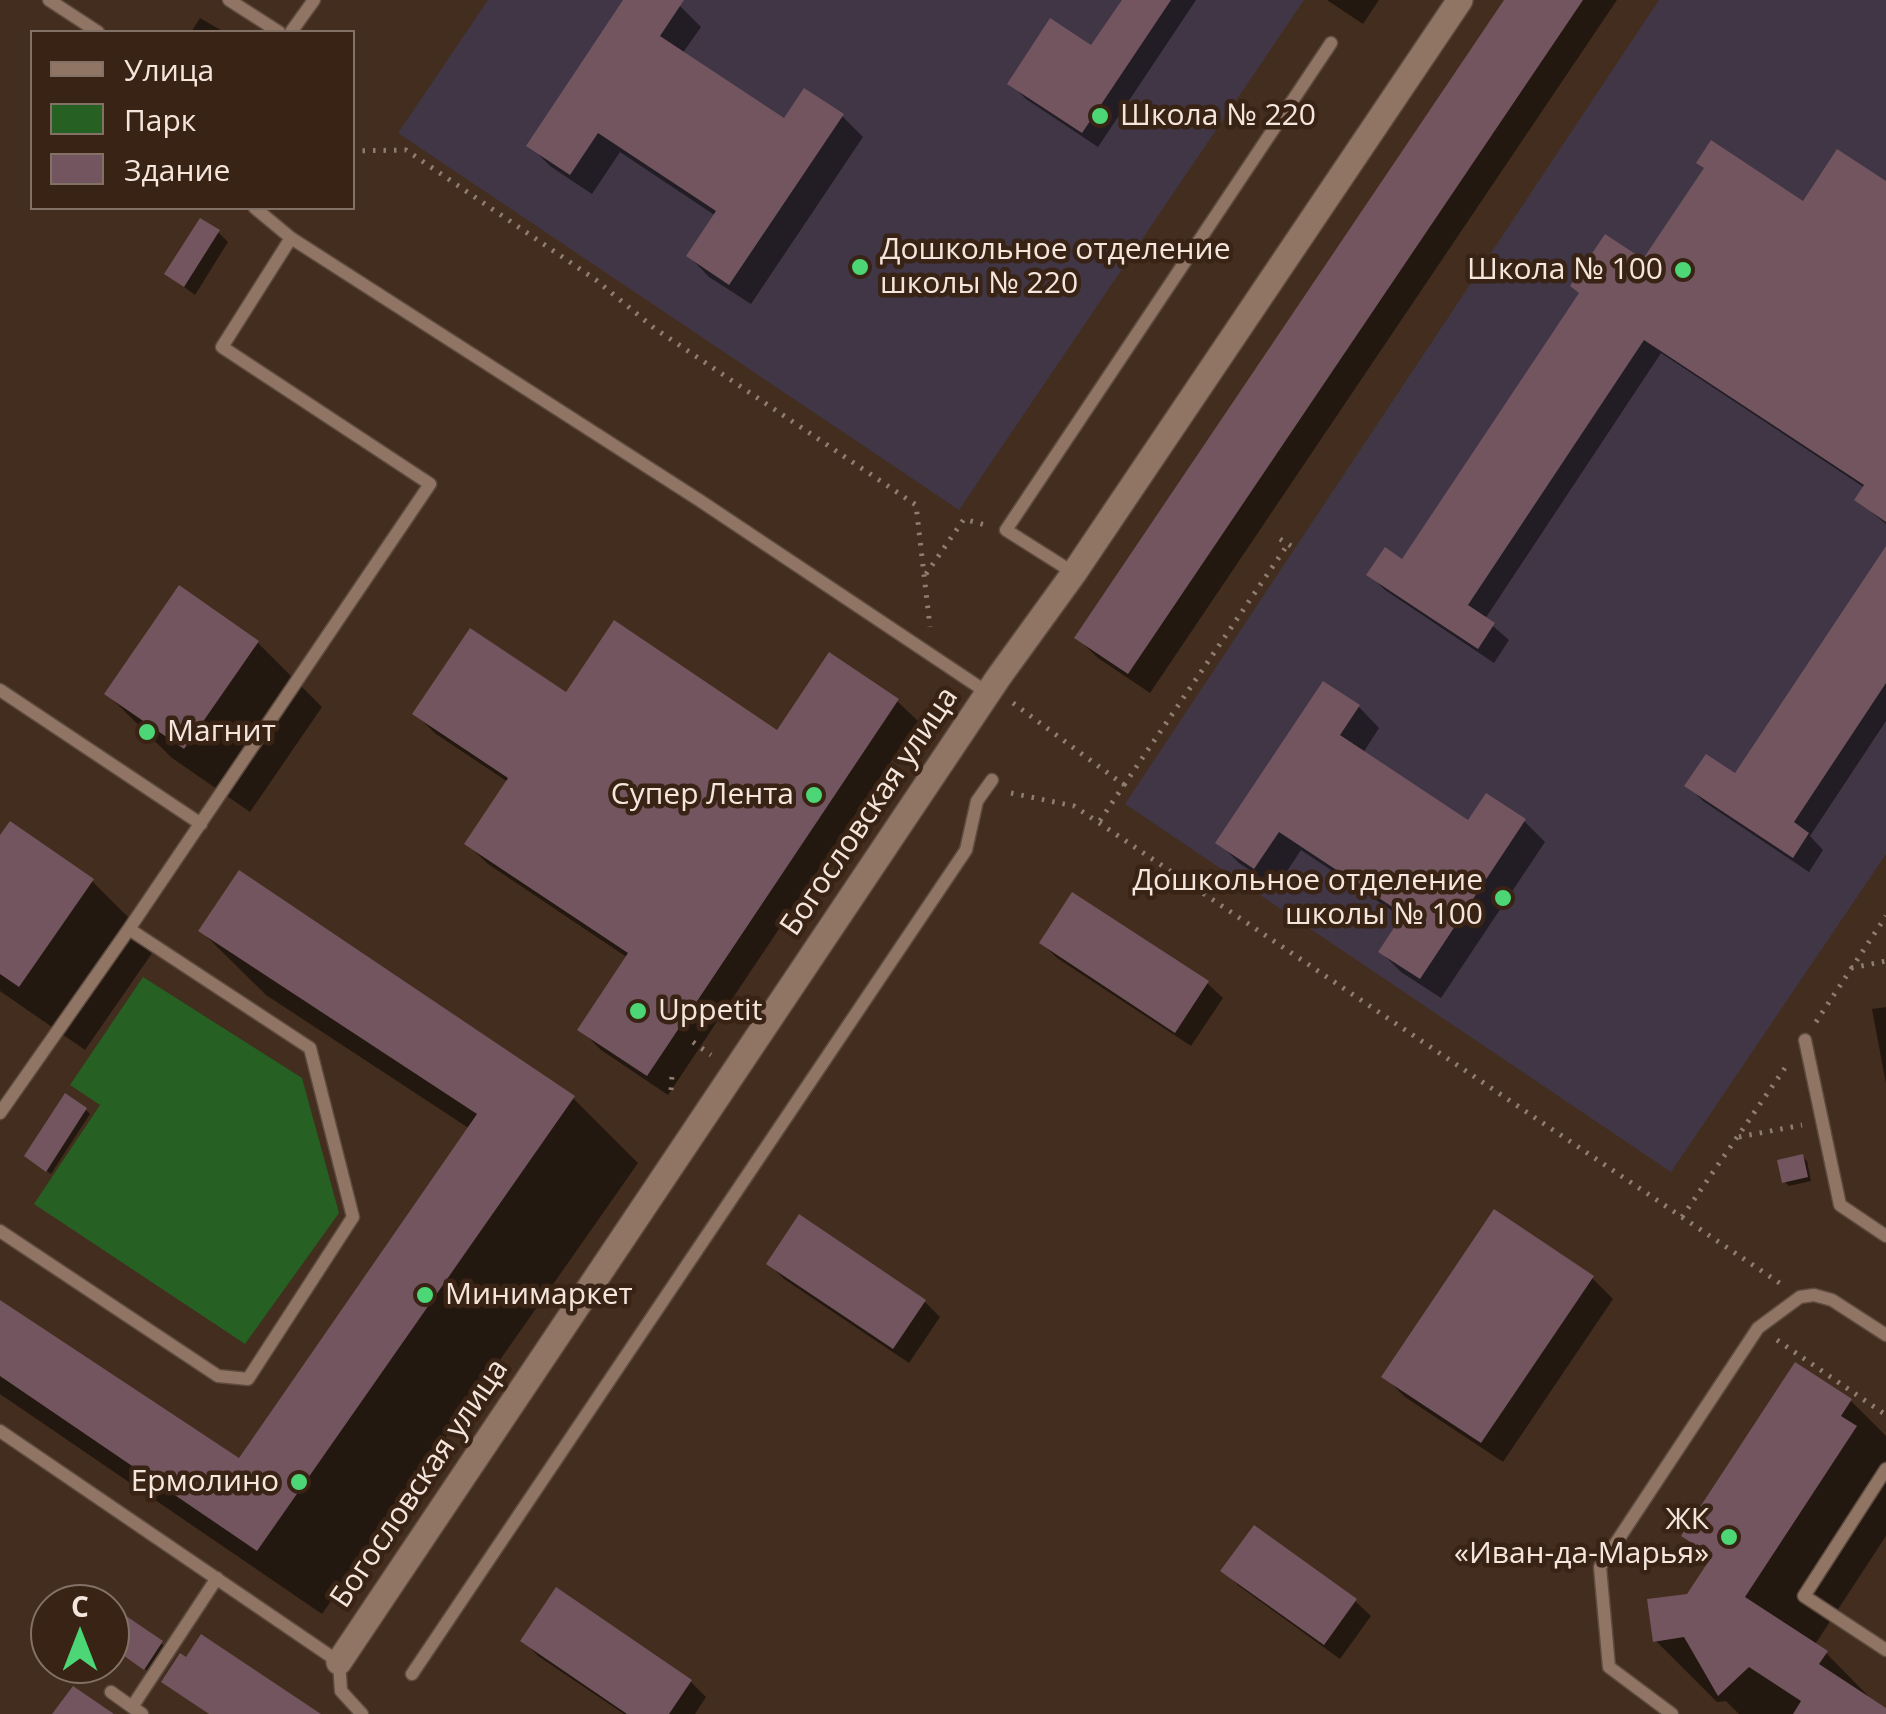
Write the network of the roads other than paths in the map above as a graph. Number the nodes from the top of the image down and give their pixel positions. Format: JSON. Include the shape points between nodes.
{"nodes":[{"id":1,"x":48,"y":0,"type":"edge"},
{"id":2,"x":229,"y":0,"type":"edge"},
{"id":3,"x":314,"y":0,"type":"edge"},
{"id":4,"x":1460,"y":0,"type":"edge"},
{"id":5,"x":95,"y":30,"type":"edge"},
{"id":6,"x":276,"y":30,"type":"edge"},
{"id":7,"x":292,"y":30,"type":"edge"},
{"id":8,"x":1331,"y":43,"type":"dead end"},
{"id":9,"x":257,"y":210,"type":"edge"},
{"id":10,"x":291,"y":238,"type":"junction"},
{"id":11,"x":1074,"y":573,"type":"junction"},
{"id":12,"x":0,"y":690,"type":"edge"},
{"id":13,"x":998,"y":696,"type":"junction"},
{"id":14,"x":992,"y":780,"type":"road end"},
{"id":15,"x":201,"y":824,"type":"junction"},
{"id":16,"x":129,"y":929,"type":"junction"},
{"id":17,"x":1805,"y":1040,"type":"road end"},
{"id":18,"x":0,"y":1113,"type":"edge"},
{"id":19,"x":0,"y":1231,"type":"edge"},
{"id":20,"x":1886,"y":1236,"type":"edge"},
{"id":21,"x":1886,"y":1334,"type":"edge"},
{"id":22,"x":0,"y":1431,"type":"edge"},
{"id":23,"x":1886,"y":1469,"type":"edge"},
{"id":24,"x":216,"y":1578,"type":"junction"},
{"id":25,"x":1886,"y":1650,"type":"edge"},
{"id":26,"x":339,"y":1662,"type":"junction"},
{"id":27,"x":412,"y":1674,"type":"dead end"},
{"id":28,"x":110,"y":1692,"type":"dead end"},
{"id":29,"x":137,"y":1710,"type":"edge"},
{"id":30,"x":362,"y":1714,"type":"edge"},
{"id":31,"x":1672,"y":1714,"type":"edge"}],
"edges":[{"from":1,"to":5,"type":"lane"},
{"from":2,"to":6,"type":"lane"},
{"from":3,"to":7,"type":"lane"},
{"from":4,"to":11,"type":"street","name":"Богословская улица"},
{"from":8,"to":11,"type":"lane","via":[[1006,530]]},
{"from":9,"to":10,"type":"lane"},
{"from":10,"to":13,"type":"lane"},
{"from":10,"to":15,"type":"lane","via":[[222,347],[430,484]]},
{"from":11,"to":13,"type":"street","name":"Богословская улица"},
{"from":12,"to":15,"type":"lane"},
{"from":13,"to":26,"type":"street","name":"Богословская улица"},
{"from":14,"to":27,"type":"lane","via":[[977,801],[966,850]]},
{"from":15,"to":16,"type":"lane"},
{"from":16,"to":18,"type":"lane"},
{"from":16,"to":19,"type":"lane","via":[[310,1048],[353,1218],[248,1379],[218,1376]]},
{"from":17,"to":20,"type":"lane","via":[[1840,1205]]},
{"from":21,"to":31,"type":"lane","via":[[1814,1295],[1800,1297],[1758,1328],[1600,1567],[1609,1667]]},
{"from":22,"to":24,"type":"lane"},
{"from":23,"to":25,"type":"lane","via":[[1804,1596]]},
{"from":24,"to":26,"type":"lane"},
{"from":24,"to":29,"type":"lane"},
{"from":26,"to":30,"type":"lane","via":[[341,1691]]},
{"from":28,"to":29,"type":"lane"}]}
